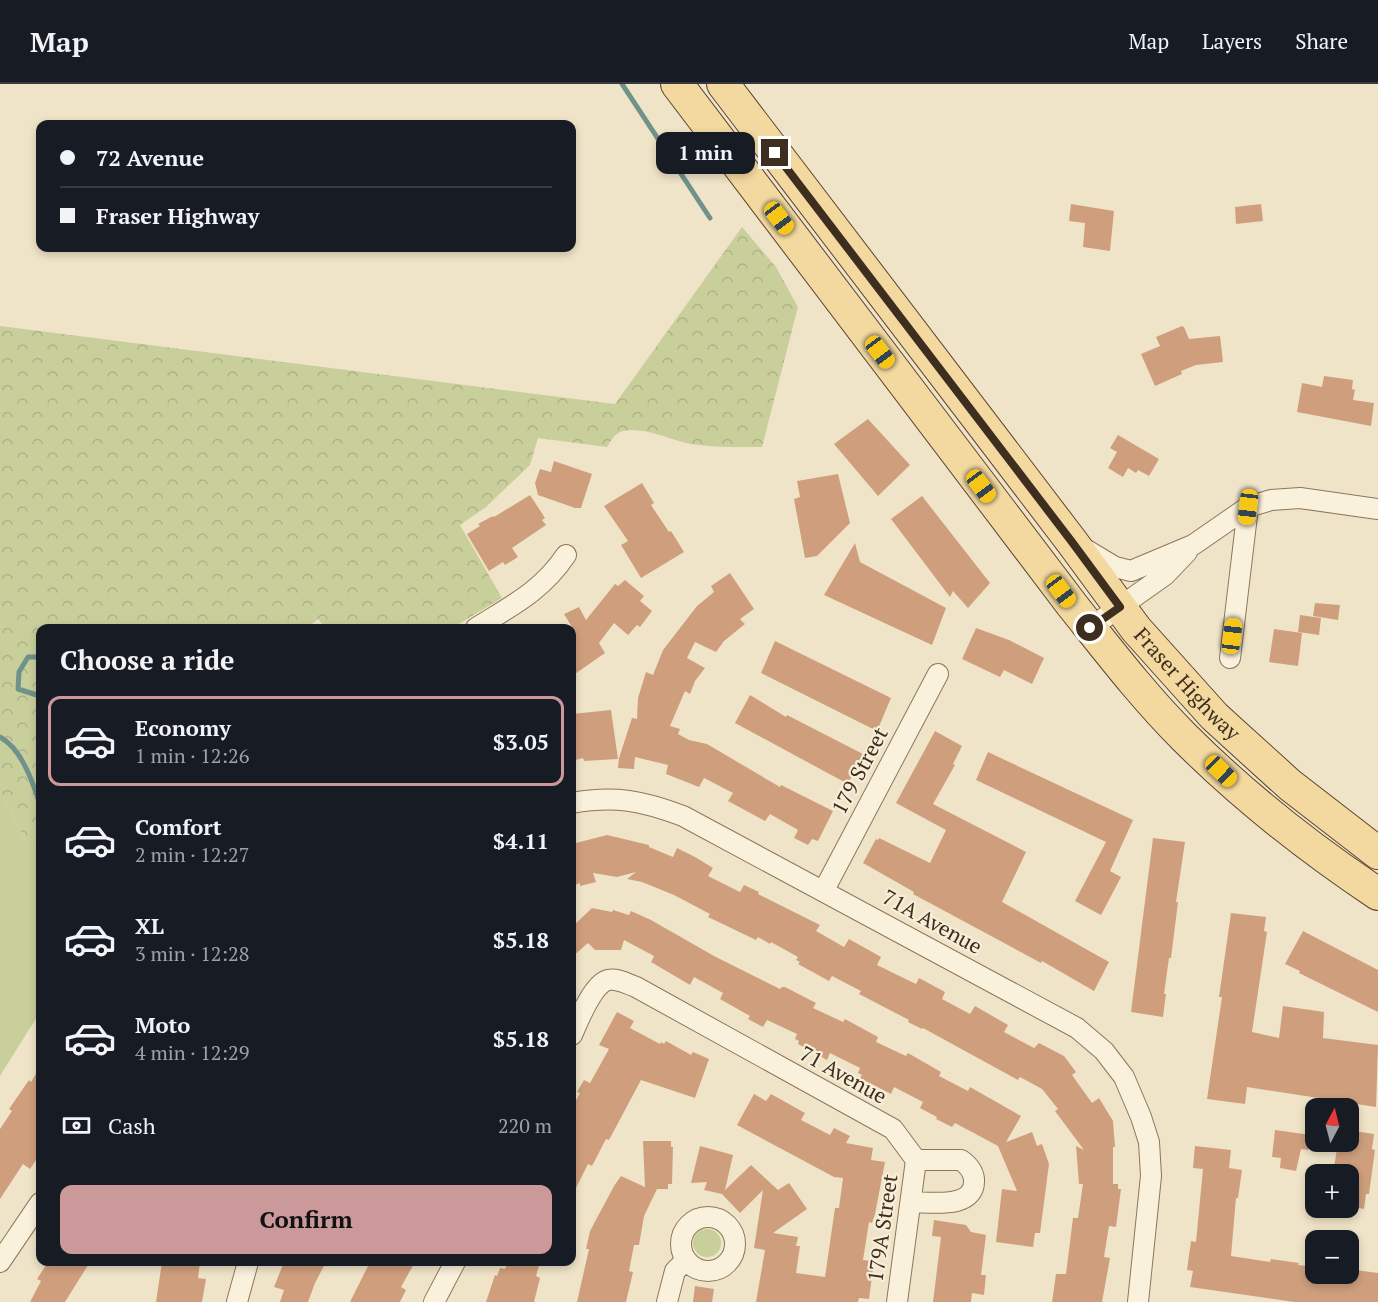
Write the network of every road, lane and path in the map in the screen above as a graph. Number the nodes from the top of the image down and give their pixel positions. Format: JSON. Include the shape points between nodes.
{"nodes":[{"id":1,"x":677,"y":84,"type":"edge"},
{"id":2,"x":723,"y":84,"type":"edge"},
{"id":3,"x":1248,"y":507,"type":"junction"},
{"id":4,"x":1378,"y":509,"type":"edge"},
{"id":5,"x":1072,"y":542,"type":"junction"},
{"id":6,"x":1193,"y":545,"type":"junction"},
{"id":7,"x":566,"y":555,"type":"dead end"},
{"id":8,"x":1120,"y":607,"type":"junction"},
{"id":9,"x":482,"y":624,"type":"edge"},
{"id":10,"x":1090,"y":628,"type":"junction"},
{"id":11,"x":1230,"y":657,"type":"dead end"},
{"id":12,"x":938,"y":674,"type":"dead end"},
{"id":13,"x":576,"y":802,"type":"edge"},
{"id":14,"x":1378,"y":853,"type":"edge"},
{"id":15,"x":824,"y":890,"type":"junction"},
{"id":16,"x":1378,"y":894,"type":"edge"},
{"id":17,"x":576,"y":1027,"type":"edge"},
{"id":18,"x":916,"y":1160,"type":"junction"},
{"id":19,"x":911,"y":1202,"type":"junction"},
{"id":20,"x":36,"y":1209,"type":"edge"},
{"id":21,"x":686,"y":1260,"type":"dead end"},
{"id":22,"x":0,"y":1262,"type":"edge"},
{"id":23,"x":247,"y":1266,"type":"edge"},
{"id":24,"x":453,"y":1266,"type":"edge"},
{"id":25,"x":237,"y":1302,"type":"edge"},
{"id":26,"x":434,"y":1302,"type":"edge"},
{"id":27,"x":667,"y":1302,"type":"edge"},
{"id":28,"x":897,"y":1302,"type":"edge"},
{"id":29,"x":1138,"y":1302,"type":"edge"}],
"edges":[{"from":1,"to":10,"type":"main road","name":"Fraser Highway"},
{"from":2,"to":5,"type":"main road","name":"Fraser Highway"},
{"from":3,"to":4,"type":"street","via":[[1300,498]]},
{"from":3,"to":6,"type":"street"},
{"from":3,"to":11,"type":"street"},
{"from":5,"to":6,"type":"street","via":[[1115,567],[1131,571]]},
{"from":5,"to":8,"type":"main road","name":"Fraser Highway"},
{"from":6,"to":8,"type":"street","via":[[1165,575]]},
{"from":7,"to":9,"type":"street","via":[[542,585]]},
{"from":8,"to":10,"type":"street"},
{"from":8,"to":14,"type":"main road","name":"Fraser Highway","via":[[1222,723],[1290,785]]},
{"from":10,"to":16,"type":"main road","name":"Fraser Highway","via":[[1183,736],[1252,802]]},
{"from":12,"to":15,"type":"street","name":"179 Street"},
{"from":13,"to":15,"type":"street","name":"71A Avenue","via":[[595,799],[650,803],[683,816]]},
{"from":15,"to":29,"type":"street","name":"71A Avenue","via":[[1077,1028],[1104,1051],[1124,1077],[1149,1142],[1151,1176]]},
{"from":17,"to":18,"type":"street","name":"71 Avenue","via":[[598,986],[607,980],[636,987],[893,1129]]},
{"from":18,"to":19,"type":"street","name":"179A Street"},
{"from":18,"to":19,"type":"street","via":[[961,1160],[971,1169],[974,1183],[968,1195],[956,1201]]},
{"from":19,"to":28,"type":"street","name":"179A Street"},
{"from":20,"to":22,"type":"street"},
{"from":21,"to":27,"type":"street","via":[[675,1271]]},
{"from":23,"to":25,"type":"street"},
{"from":24,"to":26,"type":"street"}]}
